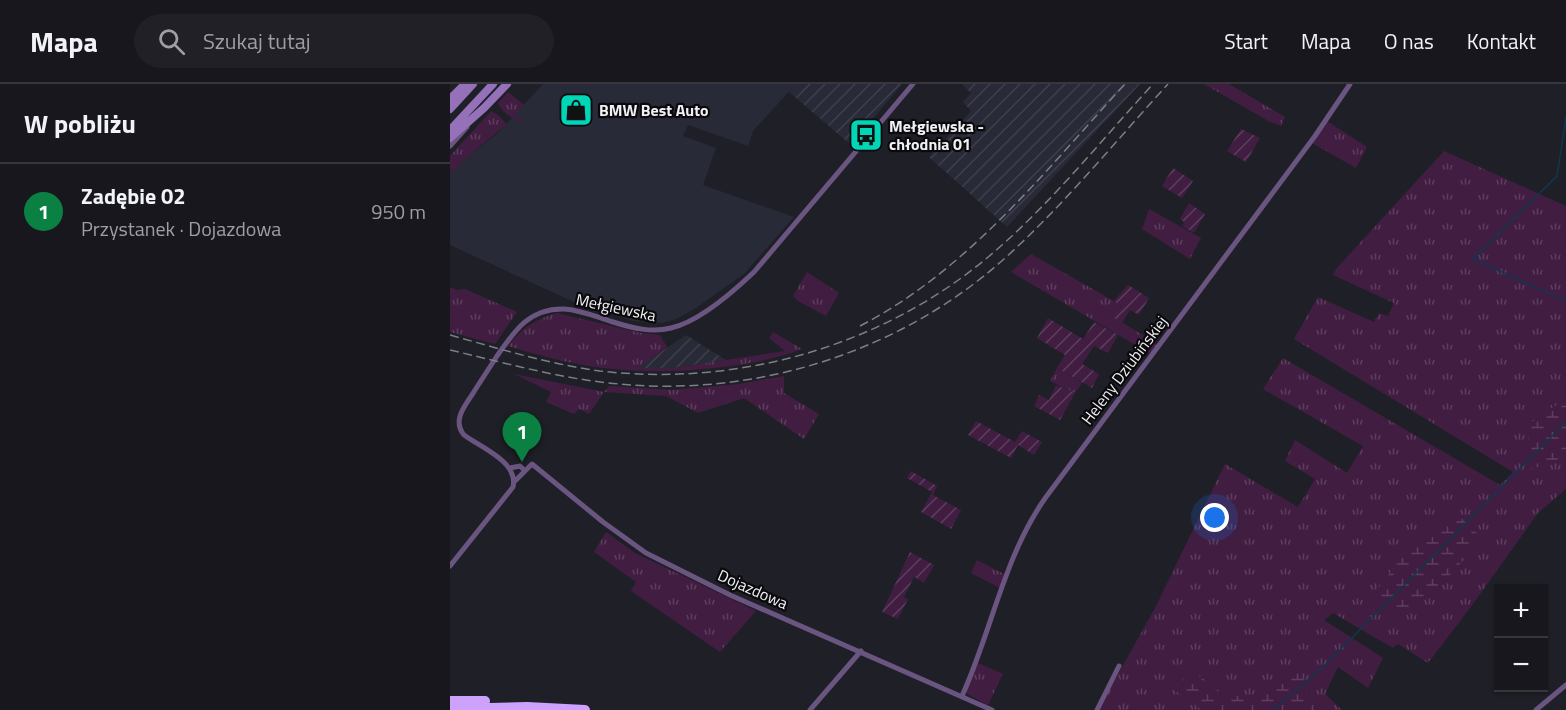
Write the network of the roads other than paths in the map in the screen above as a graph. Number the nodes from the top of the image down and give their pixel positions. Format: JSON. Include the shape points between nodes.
{"nodes":[{"id":1,"x":465,"y":84,"type":"edge"},
{"id":2,"x":473,"y":84,"type":"edge"},
{"id":3,"x":493,"y":84,"type":"edge"},
{"id":4,"x":507,"y":84,"type":"edge"},
{"id":5,"x":912,"y":84,"type":"edge"},
{"id":6,"x":1350,"y":84,"type":"edge"},
{"id":7,"x":450,"y":99,"type":"edge"},
{"id":8,"x":484,"y":108,"type":"junction"},
{"id":9,"x":450,"y":109,"type":"edge"},
{"id":10,"x":450,"y":130,"type":"edge"},
{"id":11,"x":450,"y":138,"type":"edge"},
{"id":12,"x":450,"y":146,"type":"edge"},
{"id":13,"x":510,"y":468,"type":"junction"},
{"id":14,"x":525,"y":471,"type":"junction"},
{"id":15,"x":514,"y":482,"type":"junction"},
{"id":16,"x":450,"y":566,"type":"edge"},
{"id":17,"x":861,"y":651,"type":"junction"},
{"id":18,"x":1119,"y":666,"type":"dead end"},
{"id":19,"x":1566,"y":685,"type":"edge"},
{"id":20,"x":962,"y":696,"type":"junction"},
{"id":21,"x":450,"y":701,"type":"edge"},
{"id":22,"x":450,"y":709,"type":"edge"},
{"id":23,"x":563,"y":709,"type":"edge"},
{"id":24,"x":585,"y":710,"type":"edge"},
{"id":25,"x":810,"y":710,"type":"edge"},
{"id":26,"x":992,"y":710,"type":"edge"},
{"id":27,"x":1097,"y":710,"type":"edge"},
{"id":28,"x":1536,"y":710,"type":"edge"}],
"edges":[{"from":1,"to":7,"type":"main road"},
{"from":2,"to":9,"type":"main road"},
{"from":3,"to":10,"type":"main road"},
{"from":4,"to":8,"type":"main road"},
{"from":5,"to":13,"type":"street","name":"Mełgiewska","via":[[754,272],[692,319],[670,329],[646,330],[560,309],[536,314],[522,323],[459,421],[464,435]]},
{"from":6,"to":20,"type":"street","name":"Heleny Dziubińskiej","via":[[1031,520]]},
{"from":8,"to":11,"type":"main road"},
{"from":8,"to":12,"type":"street"},
{"from":13,"to":14,"type":"street","via":[[520,466]]},
{"from":13,"to":15,"type":"street"},
{"from":14,"to":15,"type":"street"},
{"from":14,"to":17,"type":"street","name":"Dojazdowa","via":[[532,464],[646,553],[730,595]]},
{"from":15,"to":16,"type":"street"},
{"from":17,"to":20,"type":"street","name":"Dojazdowa"},
{"from":17,"to":25,"type":"street"},
{"from":18,"to":27,"type":"street"},
{"from":19,"to":28,"type":"street"},
{"from":20,"to":26,"type":"street","name":"Dojazdowa"},
{"from":21,"to":23,"type":"highway"},
{"from":22,"to":23,"type":"highway"},
{"from":23,"to":24,"type":"highway"}]}
